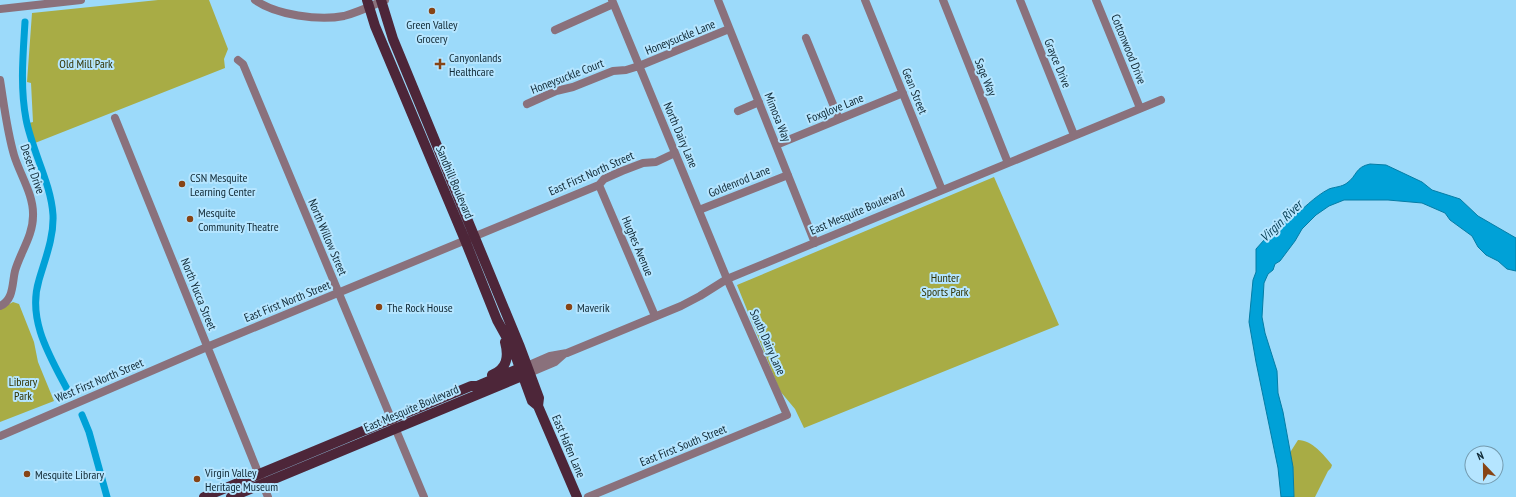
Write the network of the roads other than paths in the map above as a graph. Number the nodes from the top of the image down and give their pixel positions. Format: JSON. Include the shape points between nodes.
{"nodes":[{"id":1,"x":81,"y":0,"type":"edge"},
{"id":2,"x":254,"y":0,"type":"edge"},
{"id":3,"x":382,"y":0,"type":"edge"},
{"id":4,"x":718,"y":0,"type":"edge"},
{"id":5,"x":865,"y":0,"type":"edge"},
{"id":6,"x":943,"y":0,"type":"edge"},
{"id":7,"x":1020,"y":0,"type":"edge"},
{"id":8,"x":1096,"y":0,"type":"edge"},
{"id":9,"x":612,"y":2,"type":"edge"},
{"id":10,"x":368,"y":4,"type":"edge"},
{"id":11,"x":0,"y":9,"type":"edge"},
{"id":12,"x":730,"y":29,"type":"junction"},
{"id":13,"x":555,"y":30,"type":"dead end"},
{"id":14,"x":806,"y":38,"type":"dead end"},
{"id":15,"x":238,"y":60,"type":"dead end"},
{"id":16,"x":639,"y":66,"type":"junction"},
{"id":17,"x":0,"y":80,"type":"edge"},
{"id":18,"x":903,"y":93,"type":"junction"},
{"id":19,"x":1161,"y":100,"type":"dead end"},
{"id":20,"x":759,"y":102,"type":"junction"},
{"id":21,"x":527,"y":104,"type":"dead end"},
{"id":22,"x":409,"y":106,"type":"junction"},
{"id":23,"x":1140,"y":108,"type":"junction"},
{"id":24,"x":738,"y":111,"type":"dead end"},
{"id":25,"x":115,"y":118,"type":"dead end"},
{"id":26,"x":839,"y":120,"type":"junction"},
{"id":27,"x":1074,"y":136,"type":"junction"},
{"id":28,"x":776,"y":145,"type":"junction"},
{"id":29,"x":438,"y":148,"type":"junction"},
{"id":30,"x":675,"y":154,"type":"junction"},
{"id":31,"x":1008,"y":163,"type":"junction"},
{"id":32,"x":788,"y":174,"type":"junction"},
{"id":33,"x":600,"y":185,"type":"junction"},
{"id":34,"x":942,"y":190,"type":"junction"},
{"id":35,"x":699,"y":210,"type":"junction"},
{"id":36,"x":469,"y":238,"type":"junction"},
{"id":37,"x":815,"y":243,"type":"junction"},
{"id":38,"x":727,"y":279,"type":"junction"},
{"id":39,"x":338,"y":293,"type":"junction"},
{"id":40,"x":0,"y":306,"type":"edge"},
{"id":41,"x":654,"y":316,"type":"junction"},
{"id":42,"x":497,"y":320,"type":"junction"},
{"id":43,"x":207,"y":347,"type":"junction"},
{"id":44,"x":524,"y":371,"type":"junction"},
{"id":45,"x":471,"y":386,"type":"junction"},
{"id":46,"x":787,"y":414,"type":"joint"},
{"id":47,"x":393,"y":424,"type":"junction"},
{"id":48,"x":0,"y":436,"type":"edge"},
{"id":49,"x":260,"y":479,"type":"junction"},
{"id":50,"x":204,"y":497,"type":"edge"},
{"id":51,"x":231,"y":497,"type":"edge"},
{"id":52,"x":268,"y":497,"type":"edge"},
{"id":53,"x":424,"y":497,"type":"edge"},
{"id":54,"x":577,"y":497,"type":"edge"},
{"id":55,"x":588,"y":497,"type":"edge"}],
"edges":[{"from":1,"to":11,"type":"street"},
{"from":2,"to":10,"type":"street","via":[[287,13],[322,17],[343,16]]},
{"from":3,"to":10,"type":"street"},
{"from":3,"to":29,"type":"main road","name":"Sandhill Boulevard","via":[[390,32]]},
{"from":4,"to":12,"type":"street","name":"Mimosa Way"},
{"from":5,"to":18,"type":"street","name":"Gean Street"},
{"from":6,"to":31,"type":"street","name":"Sage Way"},
{"from":7,"to":27,"type":"street","name":"Grayce Drive"},
{"from":8,"to":23,"type":"street","name":"Cottonwood Drive"},
{"from":9,"to":13,"type":"street"},
{"from":9,"to":16,"type":"street","name":"North Dairy Lane"},
{"from":10,"to":22,"type":"main road","name":"Sandhill Boulevard"},
{"from":12,"to":16,"type":"street","name":"Honeysuckle Lane"},
{"from":12,"to":20,"type":"street","name":"Mimosa Way"},
{"from":14,"to":26,"type":"street"},
{"from":15,"to":39,"type":"street","name":"North Willow Street","via":[[243,64]]},
{"from":16,"to":21,"type":"street","name":"Honeysuckle Court","via":[[613,71]]},
{"from":16,"to":30,"type":"street","name":"North Dairy Lane"},
{"from":17,"to":40,"type":"street","name":"Desert Drive","via":[[9,138],[31,200],[34,216],[32,229],[15,271],[9,299]]},
{"from":18,"to":26,"type":"street","name":"Foxglove Lane"},
{"from":18,"to":34,"type":"street","name":"Gean Street"},
{"from":19,"to":23,"type":"street","name":"East Mesquite Boulevard"},
{"from":20,"to":24,"type":"street"},
{"from":20,"to":28,"type":"street","name":"Mimosa Way"},
{"from":22,"to":29,"type":"main road","via":[[415,112],[429,146]]},
{"from":22,"to":36,"type":"main road","name":"Sandhill Boulevard"},
{"from":23,"to":27,"type":"street","name":"East Mesquite Boulevard"},
{"from":25,"to":43,"type":"street","name":"North Yucca Street"},
{"from":26,"to":28,"type":"street","name":"Foxglove Lane"},
{"from":27,"to":31,"type":"street","name":"East Mesquite Boulevard"},
{"from":28,"to":32,"type":"street","name":"Mimosa Way"},
{"from":29,"to":36,"type":"main road","name":"Sandhill Boulevard"},
{"from":30,"to":33,"type":"street","name":"East First North Street","via":[[622,171],[604,179]]},
{"from":30,"to":35,"type":"street","name":"North Dairy Lane"},
{"from":31,"to":34,"type":"street","name":"East Mesquite Boulevard"},
{"from":32,"to":35,"type":"street","name":"Goldenrod Lane"},
{"from":32,"to":37,"type":"street","name":"Mimosa Way"},
{"from":33,"to":36,"type":"street","name":"East First North Street"},
{"from":33,"to":41,"type":"street","name":"Hughes Avenue"},
{"from":34,"to":37,"type":"street","name":"East Mesquite Boulevard"},
{"from":35,"to":38,"type":"street","name":"North Dairy Lane"},
{"from":36,"to":39,"type":"street","name":"East First North Street"},
{"from":36,"to":42,"type":"main road","name":"Sandhill Boulevard"},
{"from":36,"to":44,"type":"main road","name":"Sandhill Boulevard"},
{"from":37,"to":38,"type":"street","name":"East Mesquite Boulevard"},
{"from":38,"to":41,"type":"street","name":"East Mesquite Boulevard","via":[[694,300]]},
{"from":38,"to":46,"type":"street","name":"South Dairy Lane"},
{"from":39,"to":43,"type":"street","name":"East First North Street"},
{"from":39,"to":47,"type":"street","name":"North Willow Street"},
{"from":41,"to":44,"type":"street","name":"East Mesquite Boulevard","via":[[567,353],[550,356]]},
{"from":42,"to":44,"type":"main road","name":"Sandhill Boulevard"},
{"from":42,"to":45,"type":"main road","via":[[507,349],[506,362],[496,373]]},
{"from":43,"to":48,"type":"street","name":"West First North Street"},
{"from":43,"to":49,"type":"street","name":"North Yucca Street"},
{"from":44,"to":45,"type":"main road","name":"East Mesquite Boulevard"},
{"from":44,"to":47,"type":"main road","name":"East Mesquite Boulevard"},
{"from":44,"to":54,"type":"main road","name":"East Hafen Lane","via":[[539,398],[538,406]]},
{"from":45,"to":47,"type":"main road","name":"East Mesquite Boulevard"},
{"from":46,"to":55,"type":"street","name":"East First South Street"},
{"from":47,"to":49,"type":"main road","name":"East Mesquite Boulevard"},
{"from":47,"to":53,"type":"street","name":"North Willow Street"},
{"from":49,"to":50,"type":"main road"},
{"from":49,"to":51,"type":"main road"},
{"from":49,"to":52,"type":"street","name":"North Yucca Street"}]}
